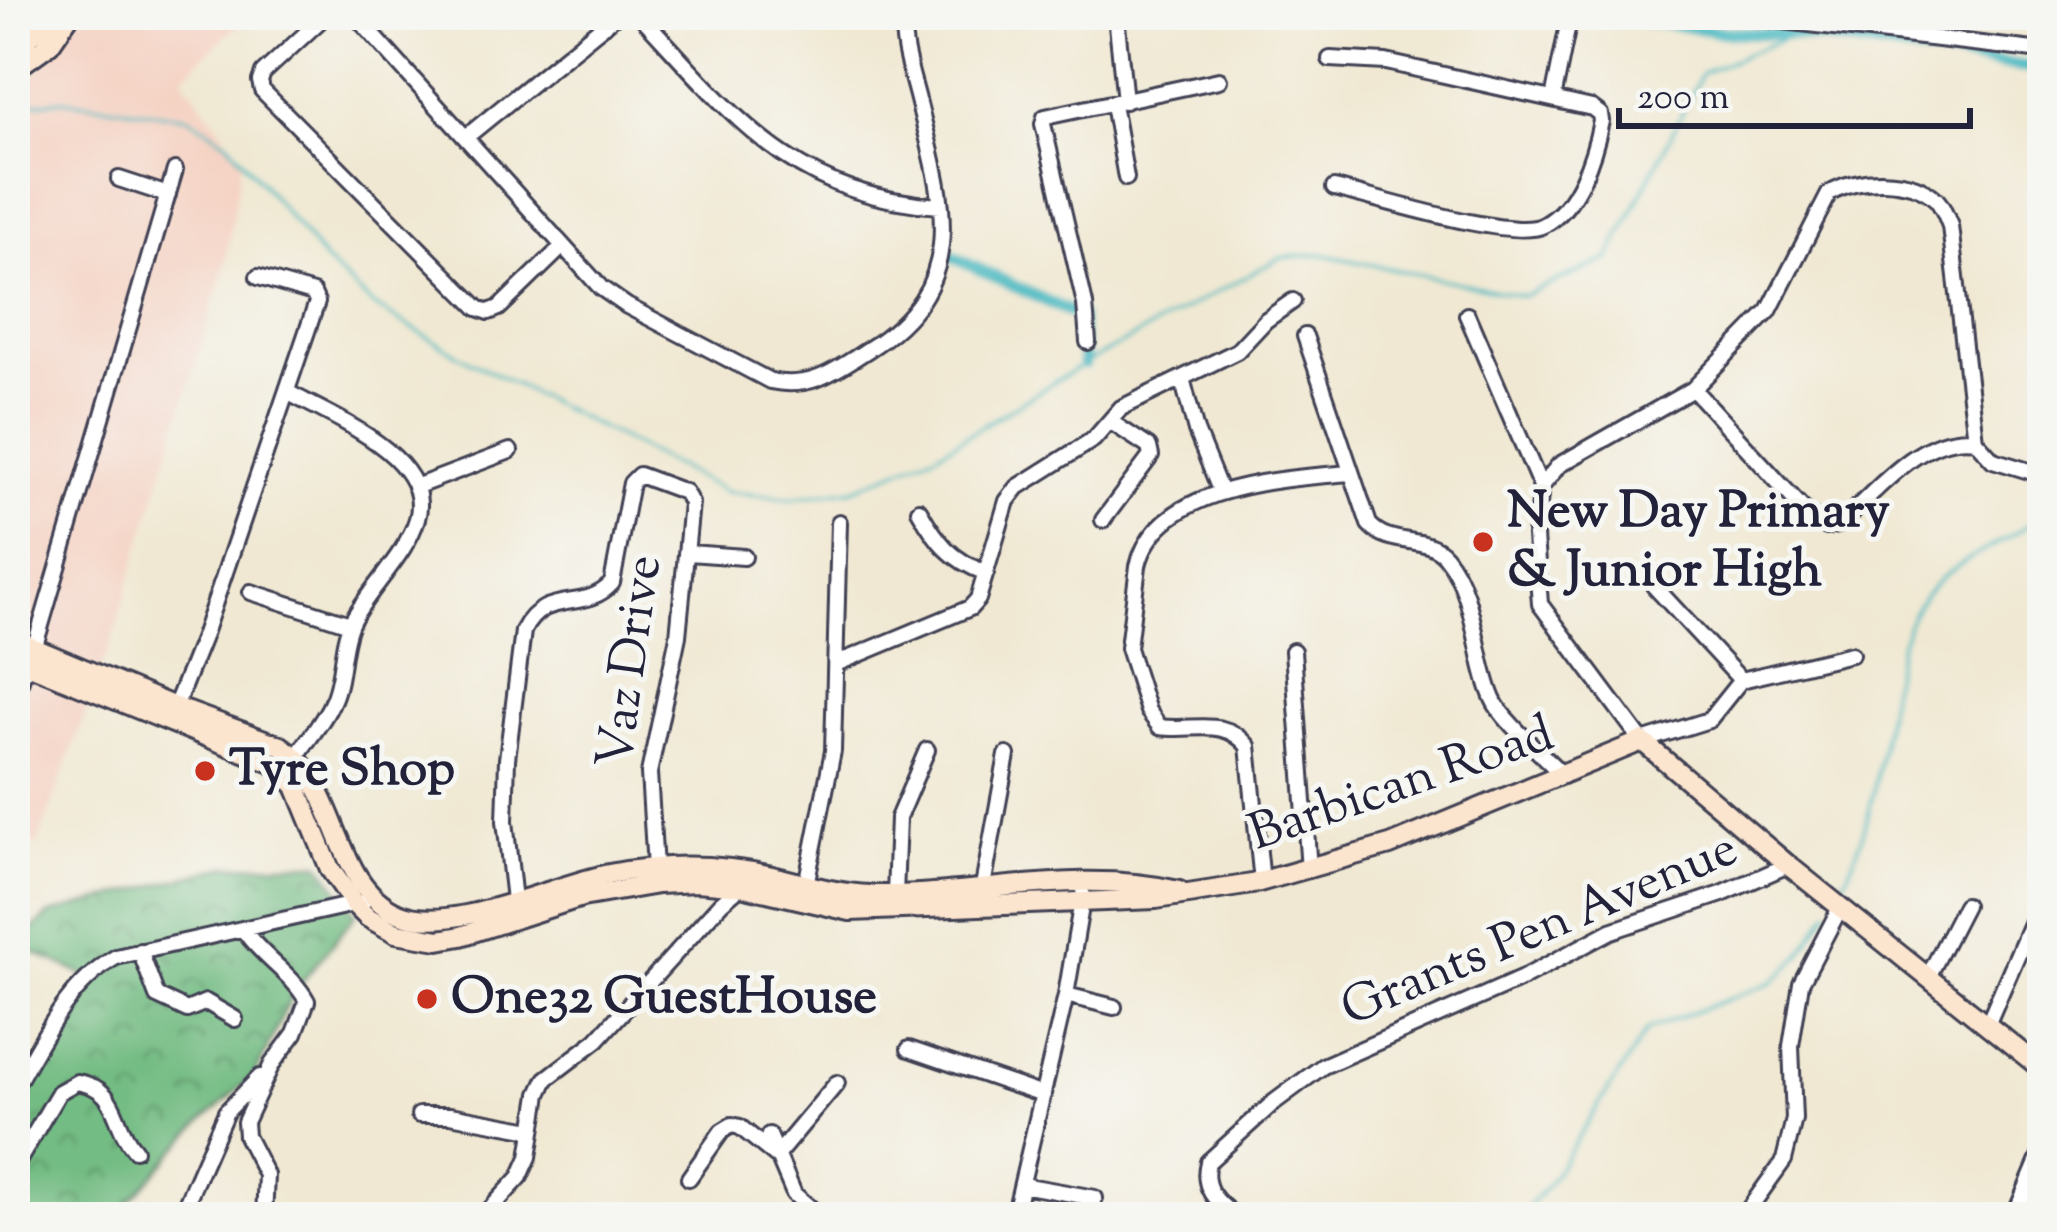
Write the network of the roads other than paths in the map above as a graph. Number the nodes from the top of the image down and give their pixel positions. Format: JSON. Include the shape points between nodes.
{"nodes":[{"id":1,"x":326,"y":15,"type":"edge"},
{"id":2,"x":356,"y":15,"type":"edge"},
{"id":3,"x":616,"y":15,"type":"edge"},
{"id":4,"x":640,"y":15,"type":"edge"},
{"id":5,"x":903,"y":15,"type":"edge"},
{"id":6,"x":1116,"y":15,"type":"edge"},
{"id":7,"x":1731,"y":15,"type":"edge"},
{"id":8,"x":68,"y":17,"type":"edge"},
{"id":9,"x":1570,"y":19,"type":"edge"},
{"id":10,"x":15,"y":48,"type":"edge"},
{"id":11,"x":2042,"y":51,"type":"edge"},
{"id":12,"x":1330,"y":59,"type":"dead end"},
{"id":13,"x":15,"y":69,"type":"edge"},
{"id":14,"x":1219,"y":80,"type":"dead end"},
{"id":15,"x":1553,"y":99,"type":"junction"},
{"id":16,"x":1119,"y":102,"type":"junction"},
{"id":17,"x":466,"y":137,"type":"junction"},
{"id":18,"x":175,"y":170,"type":"dead end"},
{"id":19,"x":1126,"y":178,"type":"dead end"},
{"id":20,"x":119,"y":179,"type":"dead end"},
{"id":21,"x":1334,"y":188,"type":"dead end"},
{"id":22,"x":168,"y":195,"type":"junction"},
{"id":23,"x":940,"y":206,"type":"junction"},
{"id":24,"x":562,"y":246,"type":"junction"},
{"id":25,"x":259,"y":277,"type":"dead end"},
{"id":26,"x":1292,"y":301,"type":"dead end"},
{"id":27,"x":1467,"y":315,"type":"dead end"},
{"id":28,"x":1305,"y":336,"type":"dead end"},
{"id":29,"x":1088,"y":342,"type":"dead end"},
{"id":30,"x":1182,"y":378,"type":"junction"},
{"id":31,"x":1693,"y":389,"type":"junction"},
{"id":32,"x":287,"y":392,"type":"junction"},
{"id":33,"x":1111,"y":422,"type":"junction"},
{"id":34,"x":1975,"y":440,"type":"junction"},
{"id":35,"x":510,"y":451,"type":"dead end"},
{"id":36,"x":1350,"y":473,"type":"junction"},
{"id":37,"x":2042,"y":475,"type":"edge"},
{"id":38,"x":415,"y":487,"type":"junction"},
{"id":39,"x":1541,"y":487,"type":"junction"},
{"id":40,"x":1220,"y":490,"type":"junction"},
{"id":41,"x":919,"y":510,"type":"dead end"},
{"id":42,"x":1103,"y":520,"type":"dead end"},
{"id":43,"x":839,"y":522,"type":"dead end"},
{"id":44,"x":689,"y":553,"type":"junction"},
{"id":45,"x":744,"y":557,"type":"dead end"},
{"id":46,"x":986,"y":572,"type":"junction"},
{"id":47,"x":1654,"y":586,"type":"dead end"},
{"id":48,"x":251,"y":592,"type":"dead end"},
{"id":49,"x":350,"y":624,"type":"junction"},
{"id":50,"x":15,"y":640,"type":"edge"},
{"id":51,"x":1293,"y":651,"type":"dead end"},
{"id":52,"x":1851,"y":654,"type":"dead end"},
{"id":53,"x":25,"y":657,"type":"edge"},
{"id":54,"x":838,"y":663,"type":"junction"},
{"id":55,"x":1741,"y":680,"type":"junction"},
{"id":56,"x":15,"y":699,"type":"edge"},
{"id":57,"x":175,"y":707,"type":"junction"},
{"id":58,"x":1642,"y":742,"type":"junction"},
{"id":59,"x":927,"y":750,"type":"dead end"},
{"id":60,"x":1006,"y":754,"type":"dead end"},
{"id":61,"x":297,"y":756,"type":"junction"},
{"id":62,"x":1563,"y":776,"type":"junction"},
{"id":63,"x":1788,"y":865,"type":"junction"},
{"id":64,"x":655,"y":868,"type":"junction"},
{"id":65,"x":1309,"y":870,"type":"junction"},
{"id":66,"x":1262,"y":882,"type":"junction"},
{"id":67,"x":806,"y":885,"type":"junction"},
{"id":68,"x":741,"y":886,"type":"junction"},
{"id":69,"x":982,"y":886,"type":"junction"},
{"id":70,"x":1084,"y":891,"type":"junction"},
{"id":71,"x":896,"y":895,"type":"junction"},
{"id":72,"x":514,"y":900,"type":"junction"},
{"id":73,"x":364,"y":901,"type":"junction"},
{"id":74,"x":1965,"y":905,"type":"dead end"},
{"id":75,"x":1841,"y":907,"type":"junction"},
{"id":76,"x":2036,"y":912,"type":"dead end"},
{"id":77,"x":243,"y":929,"type":"junction"},
{"id":78,"x":140,"y":951,"type":"junction"},
{"id":79,"x":1928,"y":976,"type":"junction"},
{"id":80,"x":1066,"y":995,"type":"junction"},
{"id":81,"x":1114,"y":1007,"type":"dead end"},
{"id":82,"x":235,"y":1019,"type":"dead end"},
{"id":83,"x":1987,"y":1025,"type":"junction"},
{"id":84,"x":909,"y":1049,"type":"dead end"},
{"id":85,"x":272,"y":1064,"type":"junction"},
{"id":86,"x":2042,"y":1069,"type":"edge"},
{"id":87,"x":837,"y":1083,"type":"dead end"},
{"id":88,"x":15,"y":1087,"type":"edge"},
{"id":89,"x":1043,"y":1095,"type":"junction"},
{"id":90,"x":419,"y":1115,"type":"dead end"},
{"id":91,"x":532,"y":1130,"type":"junction"},
{"id":92,"x":770,"y":1135,"type":"dead end"},
{"id":93,"x":135,"y":1150,"type":"dead end"},
{"id":94,"x":2042,"y":1151,"type":"edge"},
{"id":95,"x":776,"y":1156,"type":"junction"},
{"id":96,"x":16,"y":1160,"type":"edge"},
{"id":97,"x":689,"y":1178,"type":"dead end"},
{"id":98,"x":1022,"y":1185,"type":"junction"},
{"id":99,"x":15,"y":1189,"type":"edge"},
{"id":100,"x":1095,"y":1198,"type":"dead end"},
{"id":101,"x":15,"y":1206,"type":"edge"},
{"id":102,"x":180,"y":1217,"type":"edge"},
{"id":103,"x":264,"y":1217,"type":"edge"},
{"id":104,"x":483,"y":1217,"type":"edge"},
{"id":105,"x":820,"y":1217,"type":"edge"},
{"id":106,"x":1014,"y":1217,"type":"edge"},
{"id":107,"x":1236,"y":1217,"type":"edge"},
{"id":108,"x":1744,"y":1217,"type":"edge"},
{"id":109,"x":2014,"y":1217,"type":"edge"}],
"edges":[{"from":1,"to":24,"type":"street","via":[[263,73],[262,90],[478,308],[499,308]]},
{"from":2,"to":17,"type":"street"},
{"from":3,"to":17,"type":"street"},
{"from":4,"to":23,"type":"street","via":[[773,150],[854,192]]},
{"from":5,"to":23,"type":"street"},
{"from":6,"to":16,"type":"street"},
{"from":7,"to":11,"type":"street"},
{"from":8,"to":10,"type":"main road"},
{"from":8,"to":13,"type":"main road","via":[[50,44]]},
{"from":9,"to":15,"type":"street"},
{"from":12,"to":15,"type":"street","via":[[1386,62]]},
{"from":14,"to":16,"type":"street"},
{"from":15,"to":21,"type":"street","via":[[1592,108],[1600,127],[1578,188],[1541,228],[1509,231]]},
{"from":16,"to":19,"type":"street"},
{"from":16,"to":29,"type":"street","via":[[1053,113],[1043,124]]},
{"from":17,"to":24,"type":"street"},
{"from":18,"to":22,"type":"street"},
{"from":20,"to":22,"type":"street"},
{"from":22,"to":53,"type":"street"},
{"from":23,"to":24,"type":"street","via":[[940,260],[918,306],[895,333],[820,381],[791,386],[627,306]]},
{"from":25,"to":32,"type":"street","via":[[313,293],[317,302]]},
{"from":26,"to":30,"type":"street","via":[[1237,351]]},
{"from":27,"to":39,"type":"street"},
{"from":28,"to":36,"type":"street"},
{"from":30,"to":33,"type":"street","via":[[1121,407]]},
{"from":30,"to":40,"type":"street"},
{"from":31,"to":34,"type":"street","via":[[1827,527],[1922,451],[1950,439]]},
{"from":31,"to":34,"type":"street","via":[[1769,311],[1829,194],[1859,182],[1904,185],[1936,199],[1950,226]]},
{"from":31,"to":39,"type":"street","via":[[1559,465]]},
{"from":32,"to":38,"type":"street","via":[[386,447]]},
{"from":32,"to":57,"type":"street"},
{"from":33,"to":42,"type":"street","via":[[1151,456]]},
{"from":33,"to":46,"type":"street","via":[[1011,494]]},
{"from":34,"to":37,"type":"street","via":[[1994,460]]},
{"from":35,"to":38,"type":"street"},
{"from":36,"to":40,"type":"street"},
{"from":36,"to":62,"type":"street","via":[[1376,532],[1448,560],[1494,702]]},
{"from":38,"to":49,"type":"street","via":[[417,519]]},
{"from":39,"to":58,"type":"street","via":[[1534,536],[1540,604]]},
{"from":40,"to":66,"type":"street","via":[[1158,529],[1141,553],[1128,648],[1160,727],[1228,728],[1248,746]]},
{"from":41,"to":46,"type":"street","via":[[954,559]]},
{"from":43,"to":54,"type":"street"},
{"from":44,"to":45,"type":"street"},
{"from":44,"to":64,"type":"street","name":"Vaz Drive","via":[[649,773]]},
{"from":44,"to":72,"type":"street","name":"Vaz Drive","via":[[685,492],[642,475],[632,480],[612,583],[542,606],[523,632],[507,759]]},
{"from":46,"to":54,"type":"street","via":[[970,608]]},
{"from":47,"to":55,"type":"street"},
{"from":48,"to":49,"type":"street"},
{"from":49,"to":61,"type":"street","via":[[332,703]]},
{"from":50,"to":53,"type":"main road","name":"Barbican Road"},
{"from":51,"to":65,"type":"street"},
{"from":52,"to":55,"type":"street"},
{"from":53,"to":56,"type":"street"},
{"from":53,"to":57,"type":"main road","name":"Barbican Road"},
{"from":53,"to":73,"type":"main road","name":"Barbican Road","via":[[287,773],[330,868]]},
{"from":54,"to":67,"type":"street","via":[[833,751]]},
{"from":55,"to":58,"type":"street","via":[[1708,720]]},
{"from":57,"to":61,"type":"main road","name":"Barbican Road"},
{"from":58,"to":62,"type":"main road","name":"Barbican Road"},
{"from":58,"to":63,"type":"main road"},
{"from":59,"to":71,"type":"street","via":[[898,818]]},
{"from":60,"to":69,"type":"street"},
{"from":61,"to":73,"type":"main road","name":"Barbican Road"},
{"from":62,"to":65,"type":"main road","name":"Barbican Road"},
{"from":63,"to":75,"type":"main road"},
{"from":63,"to":107,"type":"street","name":"Grants Pen Avenue","via":[[1611,931],[1323,1066],[1208,1162],[1207,1187]]},
{"from":64,"to":67,"type":"main road","name":"Barbican Road","via":[[739,870]]},
{"from":64,"to":72,"type":"main road","name":"Barbican Road"},
{"from":65,"to":66,"type":"main road","name":"Barbican Road"},
{"from":66,"to":70,"type":"main road","name":"Barbican Road","via":[[1184,892],[1152,884]]},
{"from":67,"to":71,"type":"main road","name":"Barbican Road"},
{"from":68,"to":70,"type":"main road","name":"Barbican Road","via":[[850,911]]},
{"from":68,"to":73,"type":"main road","name":"Barbican Road","via":[[613,889],[439,940],[396,933],[367,917]]},
{"from":68,"to":91,"type":"street","via":[[597,1040],[545,1079]]},
{"from":69,"to":70,"type":"main road","name":"Barbican Road"},
{"from":69,"to":71,"type":"main road","name":"Barbican Road"},
{"from":70,"to":80,"type":"street"},
{"from":72,"to":73,"type":"main road","name":"Barbican Road","via":[[428,922]]},
{"from":73,"to":77,"type":"street"},
{"from":74,"to":79,"type":"street"},
{"from":75,"to":79,"type":"main road"},
{"from":75,"to":108,"type":"street","via":[[1801,982],[1784,1160]]},
{"from":76,"to":83,"type":"street"},
{"from":77,"to":78,"type":"street"},
{"from":77,"to":85,"type":"street","via":[[308,1001]]},
{"from":78,"to":82,"type":"street","via":[[157,996],[187,1010],[206,1002]]},
{"from":78,"to":88,"type":"street","via":[[94,970],[58,1010]]},
{"from":79,"to":83,"type":"main road"},
{"from":80,"to":81,"type":"street"},
{"from":80,"to":89,"type":"street"},
{"from":83,"to":86,"type":"main road"},
{"from":84,"to":89,"type":"street"},
{"from":85,"to":102,"type":"street","via":[[226,1112]]},
{"from":85,"to":103,"type":"street","via":[[245,1122],[266,1175]]},
{"from":87,"to":95,"type":"street"},
{"from":89,"to":98,"type":"street"},
{"from":90,"to":91,"type":"street"},
{"from":91,"to":104,"type":"street","via":[[520,1177]]},
{"from":92,"to":95,"type":"street"},
{"from":93,"to":96,"type":"street","via":[[106,1093],[77,1082],[59,1092]]},
{"from":94,"to":109,"type":"street"},
{"from":95,"to":97,"type":"street","via":[[732,1124]]},
{"from":95,"to":105,"type":"street","via":[[794,1194]]},
{"from":98,"to":100,"type":"street"},
{"from":98,"to":106,"type":"street"},
{"from":99,"to":101,"type":"street"}]}
